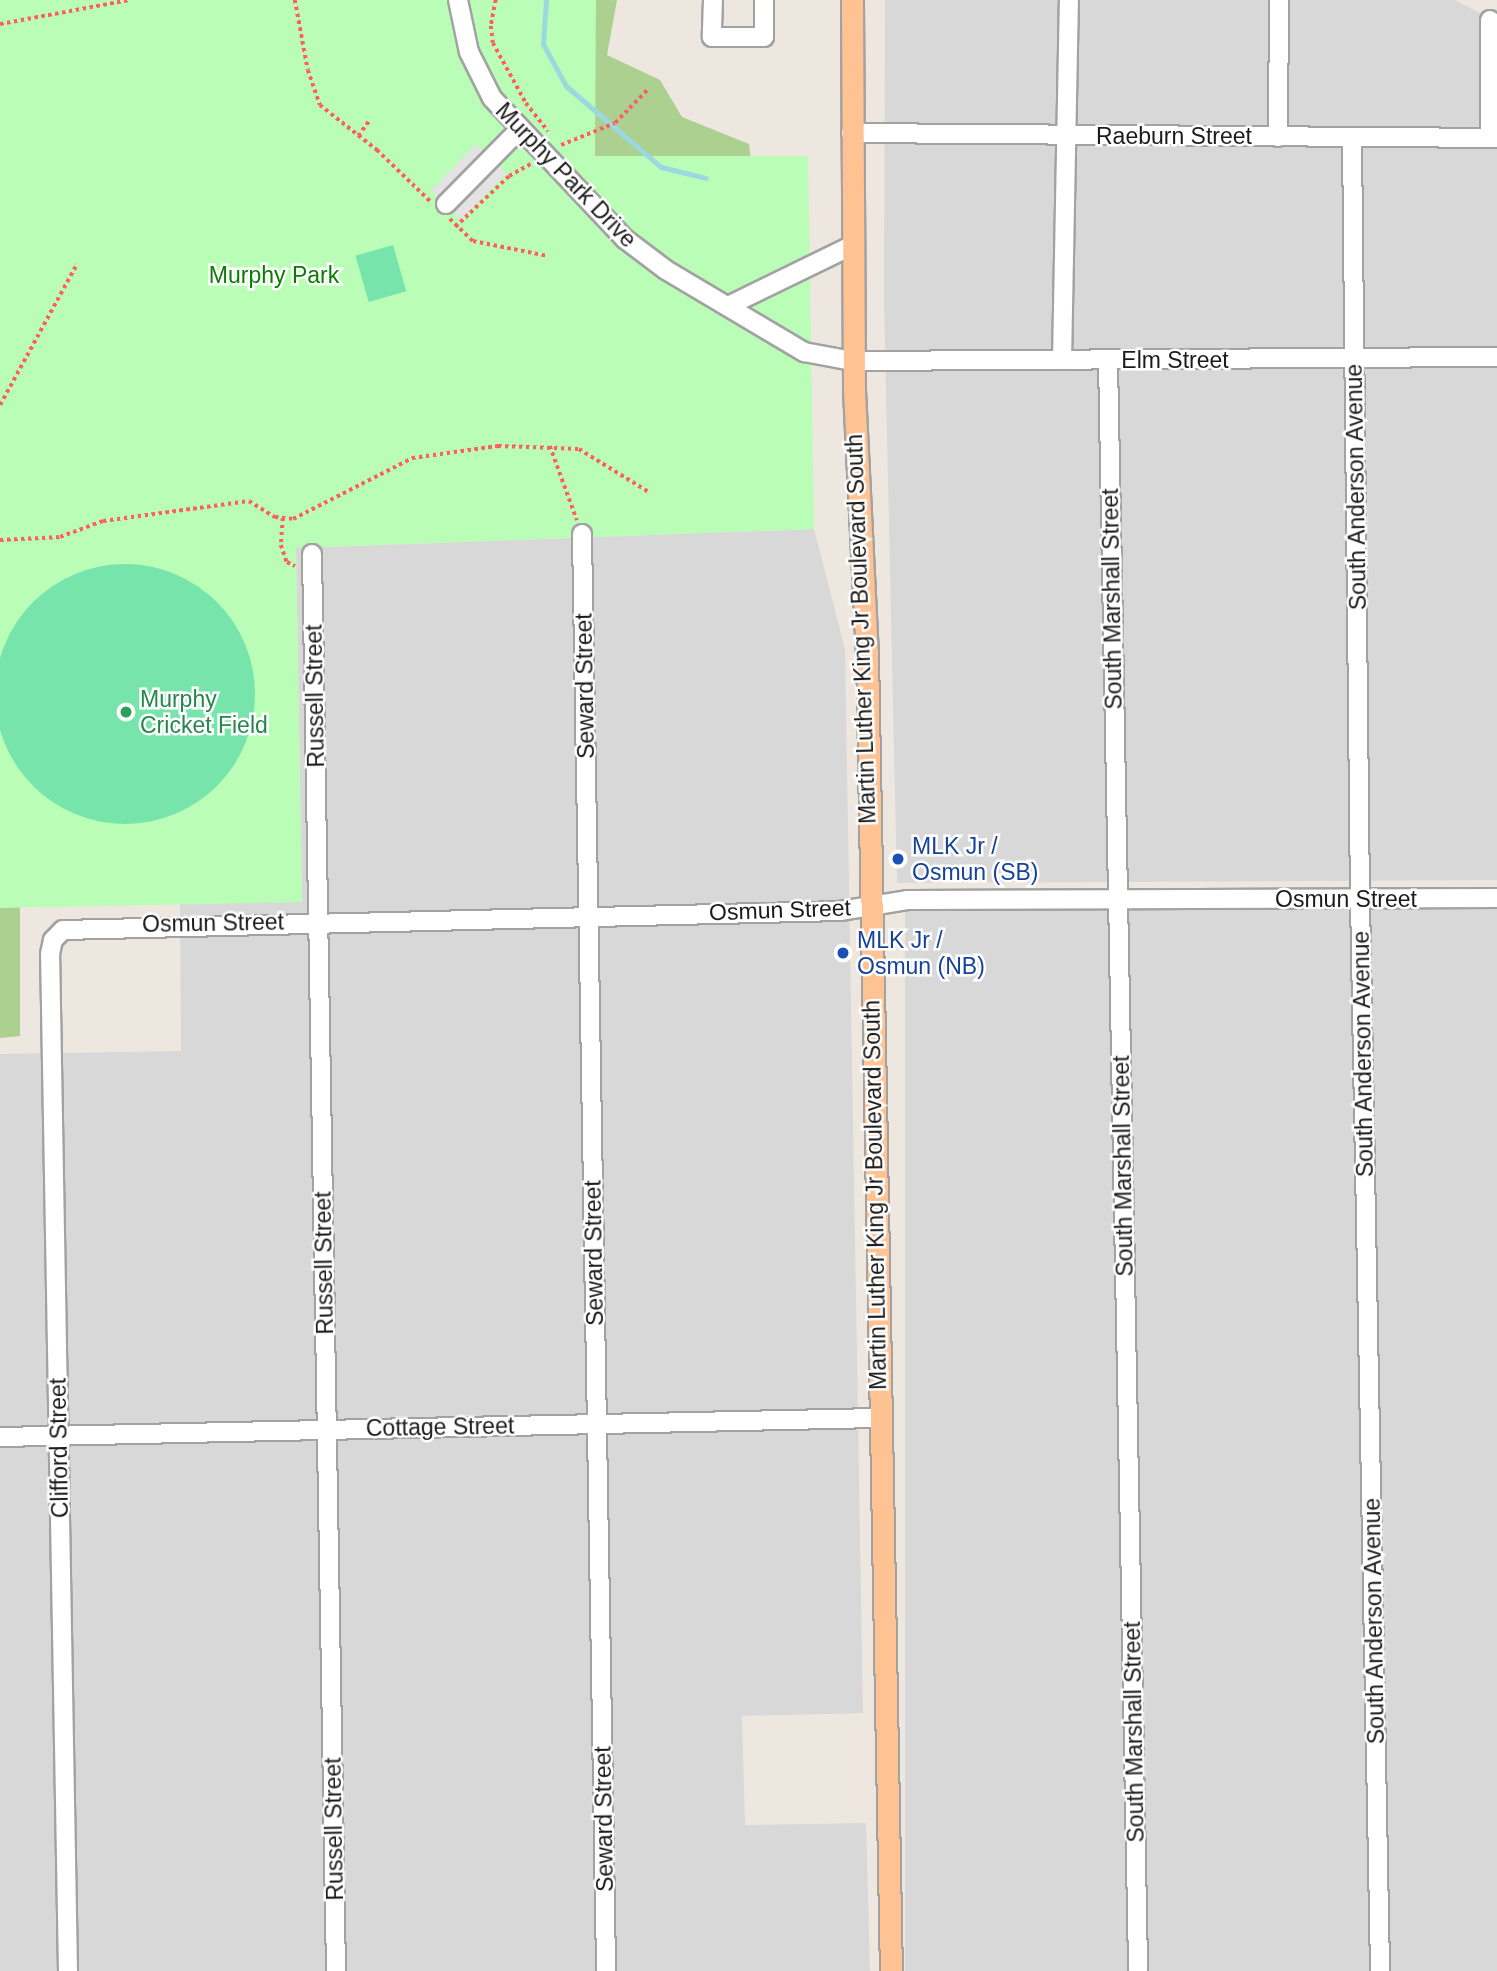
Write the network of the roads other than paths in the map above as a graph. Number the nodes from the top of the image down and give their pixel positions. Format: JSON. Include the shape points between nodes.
{"nodes":[{"id":1,"x":458,"y":0,"type":"edge"},
{"id":2,"x":713,"y":0,"type":"edge"},
{"id":3,"x":764,"y":0,"type":"edge"},
{"id":4,"x":852,"y":0,"type":"edge"},
{"id":5,"x":1069,"y":0,"type":"edge"},
{"id":6,"x":1279,"y":0,"type":"edge"},
{"id":7,"x":1490,"y":20,"type":"dead end"},
{"id":8,"x":520,"y":129,"type":"junction"},
{"id":9,"x":851,"y":133,"type":"junction"},
{"id":10,"x":1066,"y":135,"type":"junction"},
{"id":11,"x":1278,"y":136,"type":"junction"},
{"id":12,"x":1352,"y":137,"type":"junction"},
{"id":13,"x":1493,"y":138,"type":"edge"},
{"id":14,"x":446,"y":204,"type":"dead end"},
{"id":15,"x":851,"y":246,"type":"junction"},
{"id":16,"x":730,"y":305,"type":"junction"},
{"id":17,"x":1497,"y":357,"type":"edge"},
{"id":18,"x":1355,"y":358,"type":"junction"},
{"id":19,"x":1062,"y":360,"type":"junction"},
{"id":20,"x":1108,"y":360,"type":"junction"},
{"id":21,"x":853,"y":361,"type":"junction"},
{"id":22,"x":582,"y":534,"type":"road end"},
{"id":23,"x":312,"y":554,"type":"dead end"},
{"id":24,"x":1497,"y":898,"type":"edge"},
{"id":25,"x":1117,"y":899,"type":"junction"},
{"id":26,"x":1360,"y":899,"type":"junction"},
{"id":27,"x":869,"y":906,"type":"junction"},
{"id":28,"x":589,"y":916,"type":"junction"},
{"id":29,"x":319,"y":921,"type":"junction"},
{"id":30,"x":63,"y":930,"type":"joint"},
{"id":31,"x":880,"y":1418,"type":"junction"},
{"id":32,"x":597,"y":1424,"type":"junction"},
{"id":33,"x":327,"y":1430,"type":"junction"},
{"id":34,"x":58,"y":1435,"type":"junction"},
{"id":35,"x":0,"y":1437,"type":"edge"},
{"id":36,"x":68,"y":1971,"type":"edge"},
{"id":37,"x":336,"y":1971,"type":"edge"},
{"id":38,"x":606,"y":1971,"type":"edge"},
{"id":39,"x":891,"y":1971,"type":"edge"},
{"id":40,"x":1138,"y":1971,"type":"edge"},
{"id":41,"x":1380,"y":1971,"type":"edge"}],
"edges":[{"from":1,"to":8,"type":"street","name":"Murphy Park Drive","via":[[480,76]]},
{"from":2,"to":3,"type":"street","via":[[712,37],[764,37]]},
{"from":4,"to":9,"type":"main road","name":"Martin Luther King Jr Boulevard South"},
{"from":5,"to":10,"type":"street"},
{"from":6,"to":11,"type":"street"},
{"from":7,"to":13,"type":"street"},
{"from":8,"to":14,"type":"street"},
{"from":8,"to":16,"type":"street","name":"Murphy Park Drive","via":[[644,256]]},
{"from":9,"to":10,"type":"street","name":"Raeburn Street"},
{"from":9,"to":15,"type":"main road","name":"Martin Luther King Jr Boulevard South"},
{"from":10,"to":11,"type":"street","name":"Raeburn Street"},
{"from":10,"to":19,"type":"street"},
{"from":11,"to":12,"type":"street","name":"Raeburn Street"},
{"from":12,"to":13,"type":"street","name":"Raeburn Street"},
{"from":12,"to":18,"type":"street","name":"South Anderson Avenue"},
{"from":15,"to":16,"type":"street"},
{"from":15,"to":21,"type":"main road","name":"Martin Luther King Jr Boulevard South"},
{"from":16,"to":21,"type":"street","name":"Murphy Park Drive","via":[[797,349]]},
{"from":17,"to":18,"type":"street","name":"Elm Street"},
{"from":18,"to":20,"type":"street","name":"Elm Street"},
{"from":18,"to":26,"type":"street","name":"South Anderson Avenue"},
{"from":19,"to":20,"type":"street","name":"Elm Street"},
{"from":19,"to":21,"type":"street","name":"Elm Street"},
{"from":20,"to":25,"type":"street","name":"South Marshall Street"},
{"from":21,"to":27,"type":"main road","name":"Martin Luther King Jr Boulevard South","via":[[867,653]]},
{"from":22,"to":28,"type":"street","name":"Seward Street"},
{"from":23,"to":29,"type":"street","name":"Russell Street"},
{"from":24,"to":26,"type":"street","name":"Osmun Street"},
{"from":25,"to":26,"type":"street","name":"Osmun Street"},
{"from":25,"to":27,"type":"street","name":"Osmun Street","via":[[907,900]]},
{"from":25,"to":40,"type":"street","name":"South Marshall Street"},
{"from":26,"to":41,"type":"street","name":"South Anderson Avenue"},
{"from":27,"to":28,"type":"street","name":"Osmun Street"},
{"from":27,"to":31,"type":"main road","name":"Martin Luther King Jr Boulevard South"},
{"from":28,"to":29,"type":"street","name":"Osmun Street"},
{"from":28,"to":32,"type":"street","name":"Seward Street"},
{"from":29,"to":30,"type":"street","name":"Osmun Street"},
{"from":29,"to":33,"type":"street","name":"Russell Street"},
{"from":30,"to":34,"type":"street","name":"Clifford Street","via":[[53,940],[50,954]]},
{"from":31,"to":32,"type":"street","name":"Cottage Street"},
{"from":31,"to":39,"type":"main road","name":"Martin Luther King Jr Boulevard South"},
{"from":32,"to":33,"type":"street","name":"Cottage Street"},
{"from":32,"to":38,"type":"street","name":"Seward Street"},
{"from":33,"to":34,"type":"street","name":"Cottage Street"},
{"from":33,"to":37,"type":"street","name":"Russell Street"},
{"from":34,"to":35,"type":"street","name":"Cottage Street"},
{"from":34,"to":36,"type":"street","name":"Clifford Street"}]}
